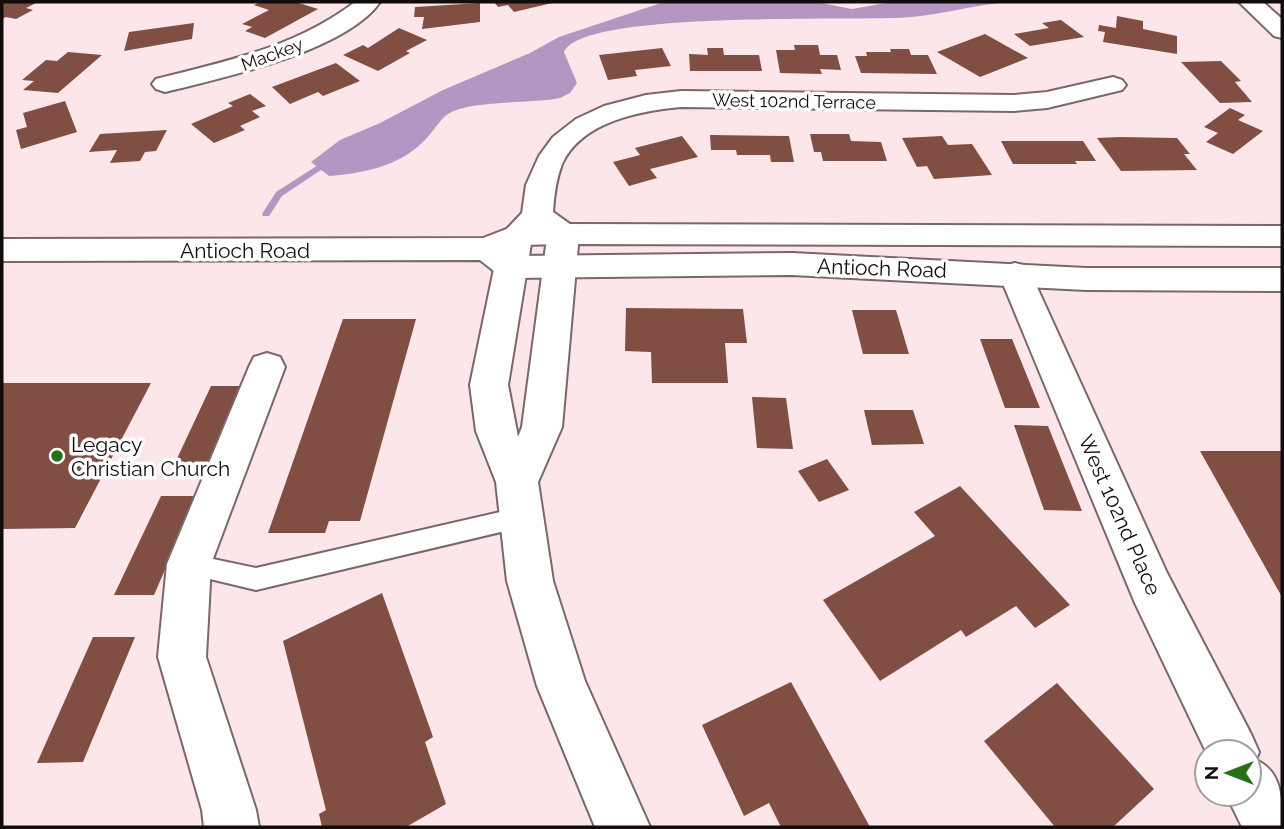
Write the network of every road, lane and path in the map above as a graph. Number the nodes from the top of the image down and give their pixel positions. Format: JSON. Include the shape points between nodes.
{"nodes":[{"id":1,"x":369,"y":2,"type":"edge"},
{"id":2,"x":1250,"y":2,"type":"edge"},
{"id":3,"x":1282,"y":31,"type":"edge"},
{"id":4,"x":165,"y":83,"type":"dead end"},
{"id":5,"x":1113,"y":85,"type":"dead end"},
{"id":6,"x":1282,"y":236,"type":"edge"},
{"id":7,"x":513,"y":242,"type":"junction"},
{"id":8,"x":788,"y":249,"type":"junction"},
{"id":9,"x":2,"y":250,"type":"edge"},
{"id":10,"x":562,"y":250,"type":"junction"},
{"id":11,"x":1015,"y":274,"type":"junction"},
{"id":12,"x":1282,"y":280,"type":"edge"},
{"id":13,"x":267,"y":367,"type":"dead end"},
{"id":14,"x":520,"y":499,"type":"junction"},
{"id":15,"x":188,"y":564,"type":"junction"},
{"id":16,"x":1226,"y":738,"type":"edge"},
{"id":17,"x":1261,"y":808,"type":"edge"},
{"id":18,"x":231,"y":827,"type":"edge"},
{"id":19,"x":622,"y":827,"type":"edge"},
{"id":20,"x":1271,"y":827,"type":"edge"}],
"edges":[{"from":1,"to":4,"type":"street","name":"Mackey","via":[[340,24],[271,57]]},
{"from":2,"to":3,"type":"street"},
{"from":5,"to":7,"type":"street","name":"West 102nd Terrace","via":[[1014,103],[681,99],[646,103],[585,125],[563,143],[549,162]]},
{"from":6,"to":8,"type":"street","name":"Antioch Road"},
{"from":7,"to":9,"type":"street","name":"Antioch Road"},
{"from":7,"to":10,"type":"street","name":"Antioch Road"},
{"from":7,"to":10,"type":"street"},
{"from":7,"to":14,"type":"street","name":"West 102nd Terrace","via":[[489,385],[496,431]]},
{"from":8,"to":10,"type":"street","name":"Antioch Road"},
{"from":8,"to":11,"type":"street","name":"Antioch Road"},
{"from":10,"to":14,"type":"street","via":[[542,427]]},
{"from":11,"to":12,"type":"street","name":"Antioch Road"},
{"from":11,"to":16,"type":"street","name":"West 102nd Place","via":[[1151,588]]},
{"from":13,"to":15,"type":"street"},
{"from":14,"to":15,"type":"lane","via":[[256,579]]},
{"from":14,"to":19,"type":"street","name":"West 102nd Terrace","via":[[530,581],[562,686]]},
{"from":15,"to":18,"type":"street","via":[[182,657]]},
{"from":17,"to":20,"type":"street"}]}
